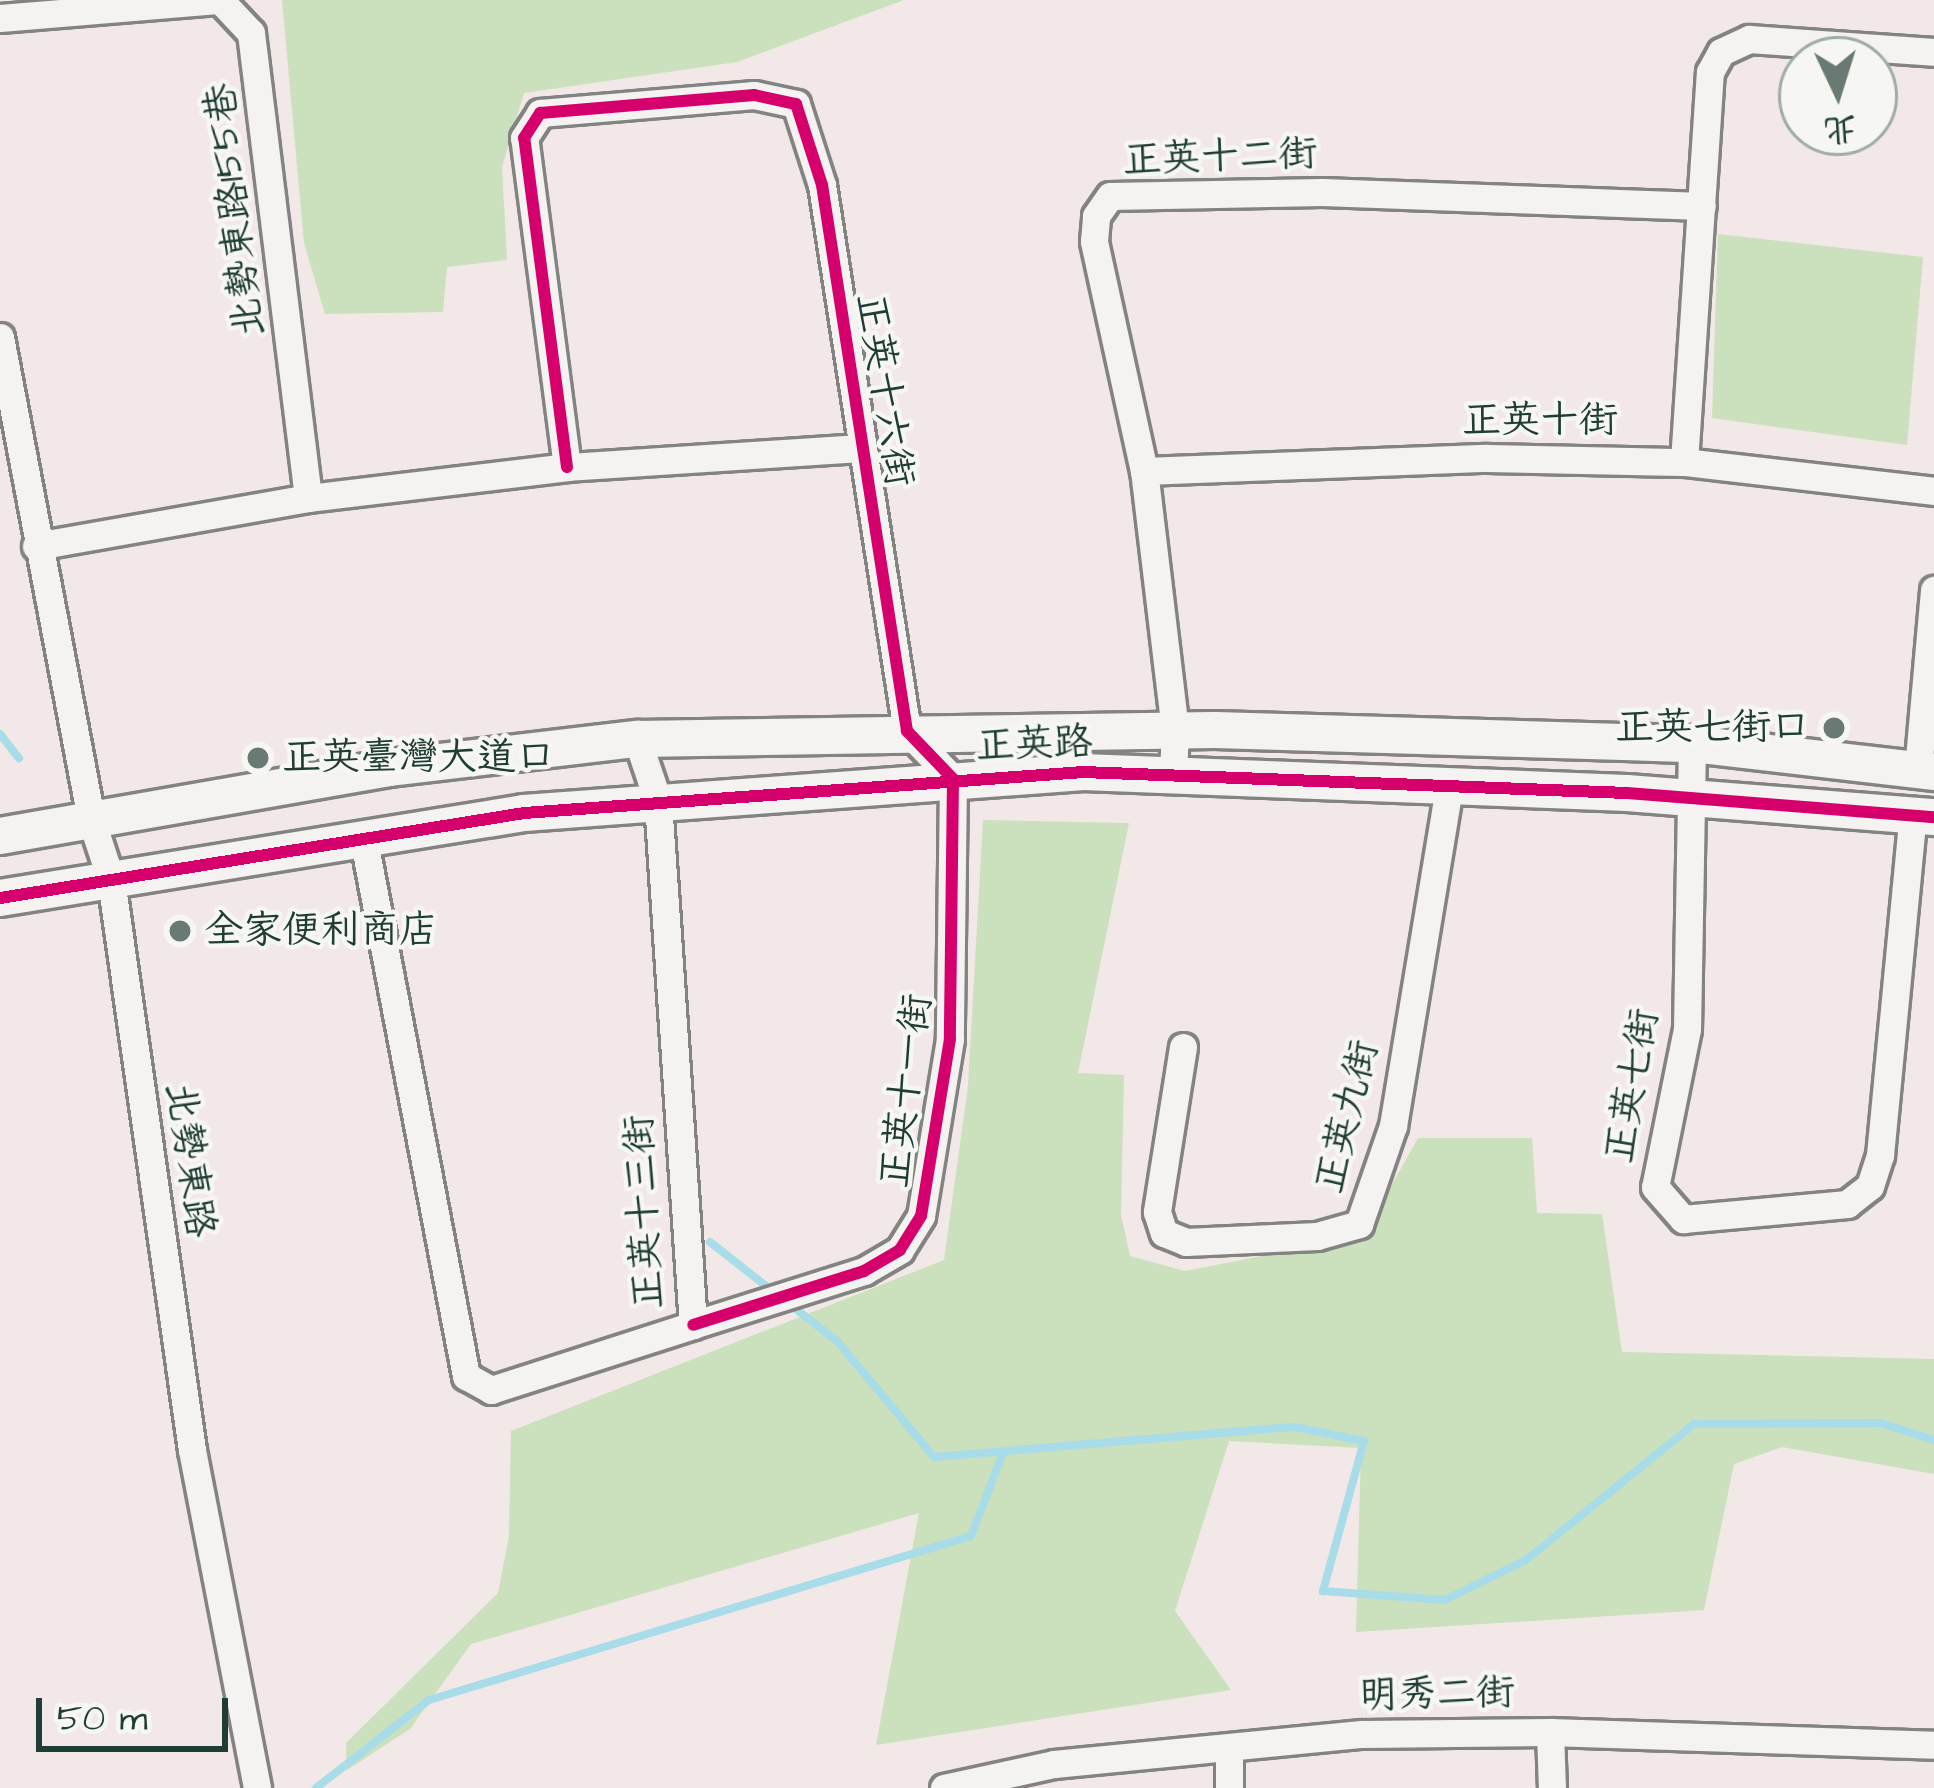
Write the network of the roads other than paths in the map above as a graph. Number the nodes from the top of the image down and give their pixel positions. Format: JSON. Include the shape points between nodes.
{"nodes":[{"id":1,"x":0,"y":18,"type":"edge"},
{"id":2,"x":1934,"y":52,"type":"edge"},
{"id":3,"x":1702,"y":206,"type":"junction"},
{"id":4,"x":0,"y":337,"type":"edge"},
{"id":5,"x":862,"y":448,"type":"junction"},
{"id":6,"x":1684,"y":462,"type":"junction"},
{"id":7,"x":567,"y":466,"type":"junction"},
{"id":8,"x":1144,"y":471,"type":"junction"},
{"id":9,"x":1934,"y":491,"type":"edge"},
{"id":10,"x":308,"y":499,"type":"junction"},
{"id":11,"x":36,"y":546,"type":"junction"},
{"id":12,"x":1934,"y":590,"type":"edge"},
{"id":13,"x":1175,"y":730,"type":"junction"},
{"id":14,"x":907,"y":731,"type":"junction"},
{"id":15,"x":638,"y":739,"type":"junction"},
{"id":16,"x":1692,"y":744,"type":"junction"},
{"id":17,"x":1926,"y":771,"type":"edge"},
{"id":18,"x":1173,"y":772,"type":"junction"},
{"id":19,"x":953,"y":779,"type":"junction"},
{"id":20,"x":1449,"y":786,"type":"junction"},
{"id":21,"x":1691,"y":800,"type":"junction"},
{"id":22,"x":658,"y":801,"type":"junction"},
{"id":23,"x":1924,"y":816,"type":"edge"},
{"id":24,"x":91,"y":819,"type":"junction"},
{"id":25,"x":0,"y":836,"type":"edge"},
{"id":26,"x":363,"y":836,"type":"junction"},
{"id":27,"x":111,"y":880,"type":"junction"},
{"id":28,"x":0,"y":898,"type":"edge"},
{"id":29,"x":1183,"y":1047,"type":"dead end"},
{"id":30,"x":693,"y":1325,"type":"junction"},
{"id":31,"x":1550,"y":1732,"type":"junction"},
{"id":32,"x":1934,"y":1745,"type":"edge"},
{"id":33,"x":1228,"y":1748,"type":"junction"},
{"id":34,"x":257,"y":1788,"type":"edge"},
{"id":35,"x":944,"y":1788,"type":"edge"},
{"id":36,"x":1229,"y":1788,"type":"edge"},
{"id":37,"x":1552,"y":1788,"type":"edge"}],
"edges":[{"from":1,"to":10,"type":"street","name":"北勢東路155巷","via":[[220,0],[250,33]]},
{"from":2,"to":3,"type":"street","via":[[1749,39],[1721,52],[1711,72]]},
{"from":3,"to":6,"type":"street"},
{"from":3,"to":8,"type":"street","name":"正英十二街","via":[[1322,192],[1109,196],[1096,216],[1094,241]]},
{"from":4,"to":11,"type":"street"},
{"from":5,"to":7,"type":"street"},
{"from":5,"to":7,"type":"street","name":"正英十六街","via":[[810,132],[796,104],[754,95],[539,112],[524,138]]},
{"from":5,"to":14,"type":"street","name":"正英十六街"},
{"from":6,"to":8,"type":"street","name":"正英十街","via":[[1487,458]]},
{"from":6,"to":9,"type":"street","name":"正英十街"},
{"from":7,"to":10,"type":"street"},
{"from":8,"to":13,"type":"street","name":"正英十二街"},
{"from":10,"to":11,"type":"street"},
{"from":11,"to":24,"type":"street","name":"北勢東路"},
{"from":12,"to":17,"type":"street"},
{"from":13,"to":14,"type":"street","name":"正英路"},
{"from":13,"to":16,"type":"street","name":"正英路"},
{"from":13,"to":18,"type":"street","name":"正英十二街"},
{"from":14,"to":15,"type":"street","name":"正英路"},
{"from":14,"to":19,"type":"street"},
{"from":15,"to":22,"type":"street","name":"正英十三街"},
{"from":15,"to":24,"type":"street","name":"正英路","via":[[389,769]]},
{"from":16,"to":17,"type":"street","name":"正英路"},
{"from":16,"to":21,"type":"street","name":"正英七街"},
{"from":18,"to":19,"type":"street","name":"正英路"},
{"from":18,"to":20,"type":"street","name":"正英路"},
{"from":19,"to":22,"type":"street","name":"正英路"},
{"from":19,"to":30,"type":"street","name":"正英十一街","via":[[950,1039],[921,1216],[900,1250],[864,1271]]},
{"from":20,"to":21,"type":"street","name":"正英路"},
{"from":20,"to":29,"type":"street","name":"正英九街","via":[[1393,1126],[1359,1224],[1317,1236],[1208,1241],[1164,1233],[1157,1212]]},
{"from":21,"to":23,"type":"street","name":"正英路"},
{"from":21,"to":23,"type":"street","name":"正英七街","via":[[1687,1030],[1655,1186],[1683,1219],[1847,1204],[1870,1186]]},
{"from":22,"to":26,"type":"street","name":"正英路"},
{"from":22,"to":30,"type":"street","name":"正英十三街"},
{"from":24,"to":25,"type":"street","name":"正英路"},
{"from":24,"to":27,"type":"street","name":"北勢東路"},
{"from":26,"to":27,"type":"street","name":"正英路"},
{"from":26,"to":30,"type":"street","name":"正英十三街","via":[[466,1376],[491,1390]]},
{"from":27,"to":28,"type":"street","name":"正英路"},
{"from":27,"to":34,"type":"street","name":"北勢東路","via":[[192,1450]]},
{"from":31,"to":32,"type":"street","name":"明秀二街"},
{"from":31,"to":33,"type":"street","name":"明秀二街","via":[[1362,1734]]},
{"from":31,"to":37,"type":"street"},
{"from":33,"to":35,"type":"street","name":"明秀二街","via":[[1054,1764]]},
{"from":33,"to":36,"type":"street"}]}
